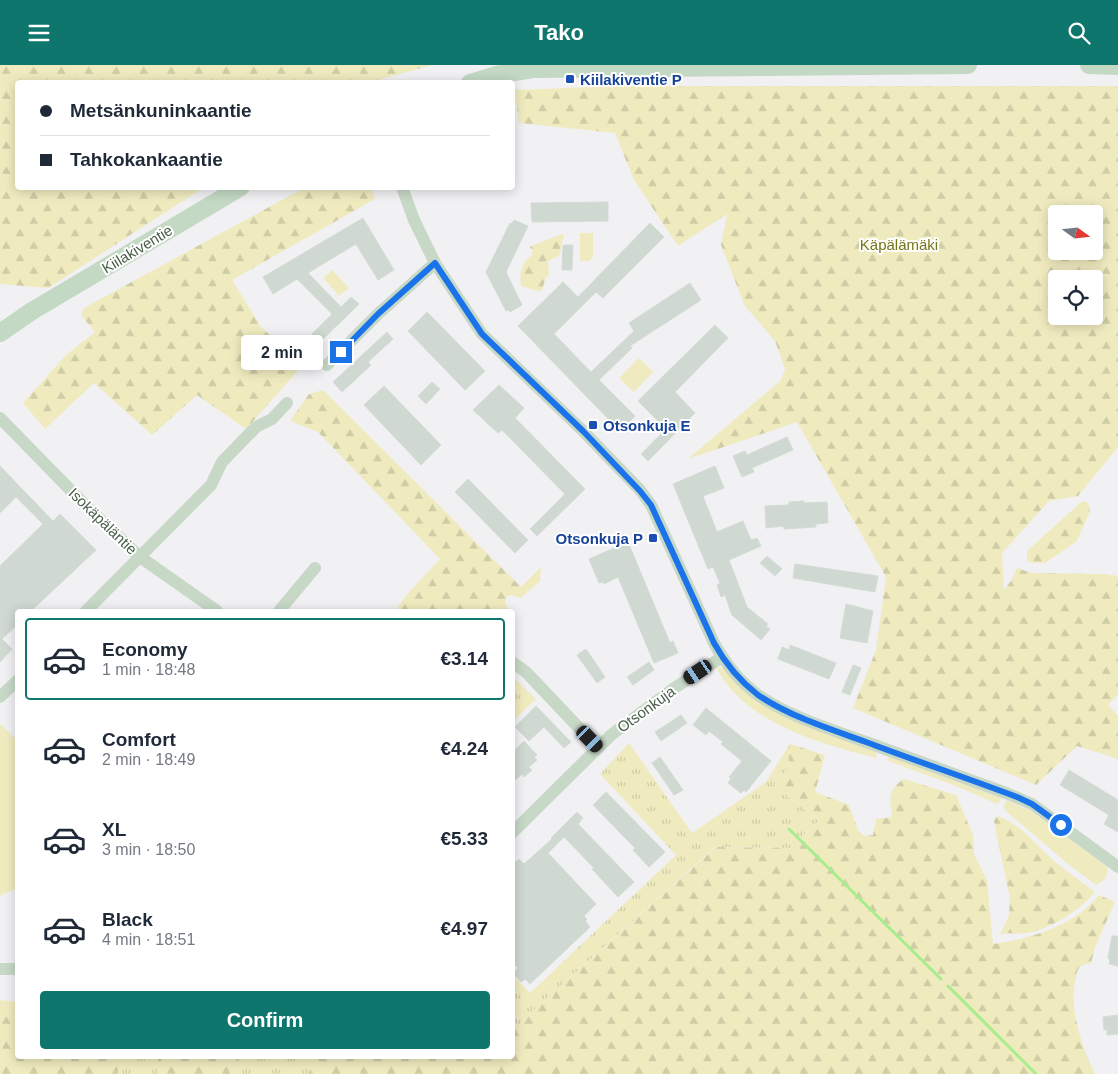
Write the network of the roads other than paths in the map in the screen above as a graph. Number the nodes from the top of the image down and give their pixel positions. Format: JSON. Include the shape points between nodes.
{"nodes":[{"id":1,"x":968,"y":65,"type":"edge"},
{"id":2,"x":1090,"y":65,"type":"edge"},
{"id":3,"x":1118,"y":66,"type":"edge"},
{"id":4,"x":480,"y":80,"type":"edge"},
{"id":5,"x":236,"y":190,"type":"edge"},
{"id":6,"x":403,"y":190,"type":"edge"},
{"id":7,"x":435,"y":263,"type":"junction"},
{"id":8,"x":32,"y":311,"type":"junction"},
{"id":9,"x":0,"y":321,"type":"edge"},
{"id":10,"x":0,"y":333,"type":"edge"},
{"id":11,"x":327,"y":365,"type":"dead end"},
{"id":12,"x":287,"y":403,"type":"dead end"},
{"id":13,"x":0,"y":418,"type":"edge"},
{"id":14,"x":140,"y":557,"type":"junction"},
{"id":15,"x":315,"y":568,"type":"dead end"},
{"id":16,"x":88,"y":609,"type":"edge"},
{"id":17,"x":214,"y":609,"type":"edge"},
{"id":18,"x":281,"y":609,"type":"edge"},
{"id":19,"x":722,"y":657,"type":"junction"},
{"id":20,"x":515,"y":664,"type":"edge"},
{"id":21,"x":15,"y":683,"type":"edge"},
{"id":22,"x":0,"y":697,"type":"edge"},
{"id":23,"x":598,"y":748,"type":"junction"},
{"id":24,"x":515,"y":830,"type":"edge"},
{"id":25,"x":1118,"y":867,"type":"edge"},
{"id":26,"x":0,"y":969,"type":"edge"},
{"id":27,"x":15,"y":969,"type":"edge"}],
"edges":[{"from":1,"to":4,"type":"street","via":[[533,69]]},
{"from":2,"to":3,"type":"street"},
{"from":5,"to":8,"type":"street","name":"Kiilakiventie"},
{"from":6,"to":7,"type":"street"},
{"from":7,"to":11,"type":"street"},
{"from":7,"to":19,"type":"street","via":[[482,334],[583,431],[651,505]]},
{"from":8,"to":9,"type":"street","name":"Kiilakiventie"},
{"from":8,"to":10,"type":"street","name":"Kiilakiventie"},
{"from":12,"to":14,"type":"street","via":[[272,419],[256,427],[222,462],[211,485]]},
{"from":13,"to":14,"type":"street","name":"Isokäpäläntie"},
{"from":14,"to":16,"type":"street"},
{"from":14,"to":17,"type":"street","name":"Isokäpäläntie"},
{"from":15,"to":18,"type":"street"},
{"from":19,"to":23,"type":"street","name":"Otsonkuja","via":[[631,719]]},
{"from":19,"to":25,"type":"street","via":[[737,676],[776,706],[820,726],[1032,804]]},
{"from":20,"to":23,"type":"street"},
{"from":21,"to":22,"type":"street"},
{"from":23,"to":24,"type":"street","name":"Otsonkuja"},
{"from":26,"to":27,"type":"street"}]}
